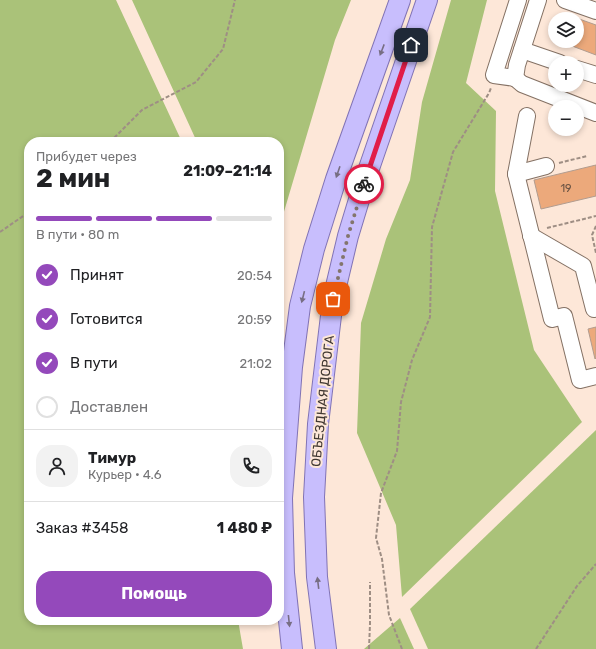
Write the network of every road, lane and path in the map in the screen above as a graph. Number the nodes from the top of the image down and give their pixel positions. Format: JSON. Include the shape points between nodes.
{"nodes":[{"id":1,"x":235,"y":0,"type":"edge"},
{"id":2,"x":400,"y":0,"type":"edge"},
{"id":3,"x":427,"y":0,"type":"edge"},
{"id":4,"x":518,"y":0,"type":"edge"},
{"id":5,"x":538,"y":0,"type":"edge"},
{"id":6,"x":565,"y":0,"type":"edge"},
{"id":7,"x":596,"y":11,"type":"edge"},
{"id":8,"x":522,"y":50,"type":"junction"},
{"id":9,"x":548,"y":59,"type":"edge"},
{"id":10,"x":584,"y":71,"type":"edge"},
{"id":11,"x":494,"y":75,"type":"junction"},
{"id":12,"x":596,"y":75,"type":"edge"},
{"id":13,"x":515,"y":78,"type":"junction"},
{"id":14,"x":596,"y":113,"type":"edge"},
{"id":15,"x":527,"y":116,"type":"dead end"},
{"id":16,"x":115,"y":137,"type":"edge"},
{"id":17,"x":587,"y":156,"type":"dead end"},
{"id":18,"x":546,"y":166,"type":"joint"},
{"id":19,"x":516,"y":174,"type":"junction"},
{"id":20,"x":24,"y":215,"type":"edge"},
{"id":21,"x":596,"y":216,"type":"edge"},
{"id":22,"x":596,"y":226,"type":"edge"},
{"id":23,"x":0,"y":232,"type":"edge"},
{"id":24,"x":530,"y":234,"type":"junction"},
{"id":25,"x":596,"y":253,"type":"edge"},
{"id":26,"x":594,"y":309,"type":"dead end"},
{"id":27,"x":596,"y":376,"type":"edge"},
{"id":28,"x":284,"y":472,"type":"edge"},
{"id":29,"x":596,"y":564,"type":"edge"},
{"id":30,"x":284,"y":573,"type":"edge"},
{"id":31,"x":370,"y":582,"type":"dead end"},
{"id":32,"x":292,"y":649,"type":"edge"},
{"id":33,"x":326,"y":649,"type":"edge"},
{"id":34,"x":368,"y":649,"type":"edge"},
{"id":35,"x":402,"y":649,"type":"edge"},
{"id":36,"x":536,"y":649,"type":"edge"}],
"edges":[{"from":1,"to":16,"type":"path","via":[[223,49],[196,82],[142,110]]},
{"from":2,"to":28,"type":"main road","one_way":true,"via":[[336,179],[314,249],[300,306],[292,367]]},
{"from":33,"to":3,"type":"main road","name":"ОБЪЕЗДНАЯ ДОРОГА","one_way":true,"via":[[317,577],[314,497],[318,424],[333,299],[363,187]]},
{"from":4,"to":11,"type":"street"},
{"from":5,"to":8,"type":"street"},
{"from":6,"to":7,"type":"street"},
{"from":8,"to":9,"type":"street"},
{"from":8,"to":13,"type":"street"},
{"from":10,"to":12,"type":"street"},
{"from":11,"to":13,"type":"street"},
{"from":11,"to":35,"type":"path","via":[[489,93],[453,152],[432,227],[430,317],[412,360],[402,402],[397,451],[381,493],[376,538],[382,559],[389,616]]},
{"from":13,"to":14,"type":"street","via":[[522,84]]},
{"from":15,"to":19,"type":"street"},
{"from":17,"to":18,"type":"path"},
{"from":18,"to":19,"type":"street"},
{"from":19,"to":24,"type":"street"},
{"from":20,"to":23,"type":"path"},
{"from":21,"to":24,"type":"path"},
{"from":22,"to":25,"type":"path","via":[[592,236]]},
{"from":24,"to":26,"type":"street","via":[[583,266]]},
{"from":24,"to":27,"type":"street","via":[[552,319],[564,316],[580,380]]},
{"from":29,"to":36,"type":"path","via":[[577,586]]},
{"from":30,"to":32,"type":"main road","one_way":true},
{"from":31,"to":34,"type":"path"}]}
